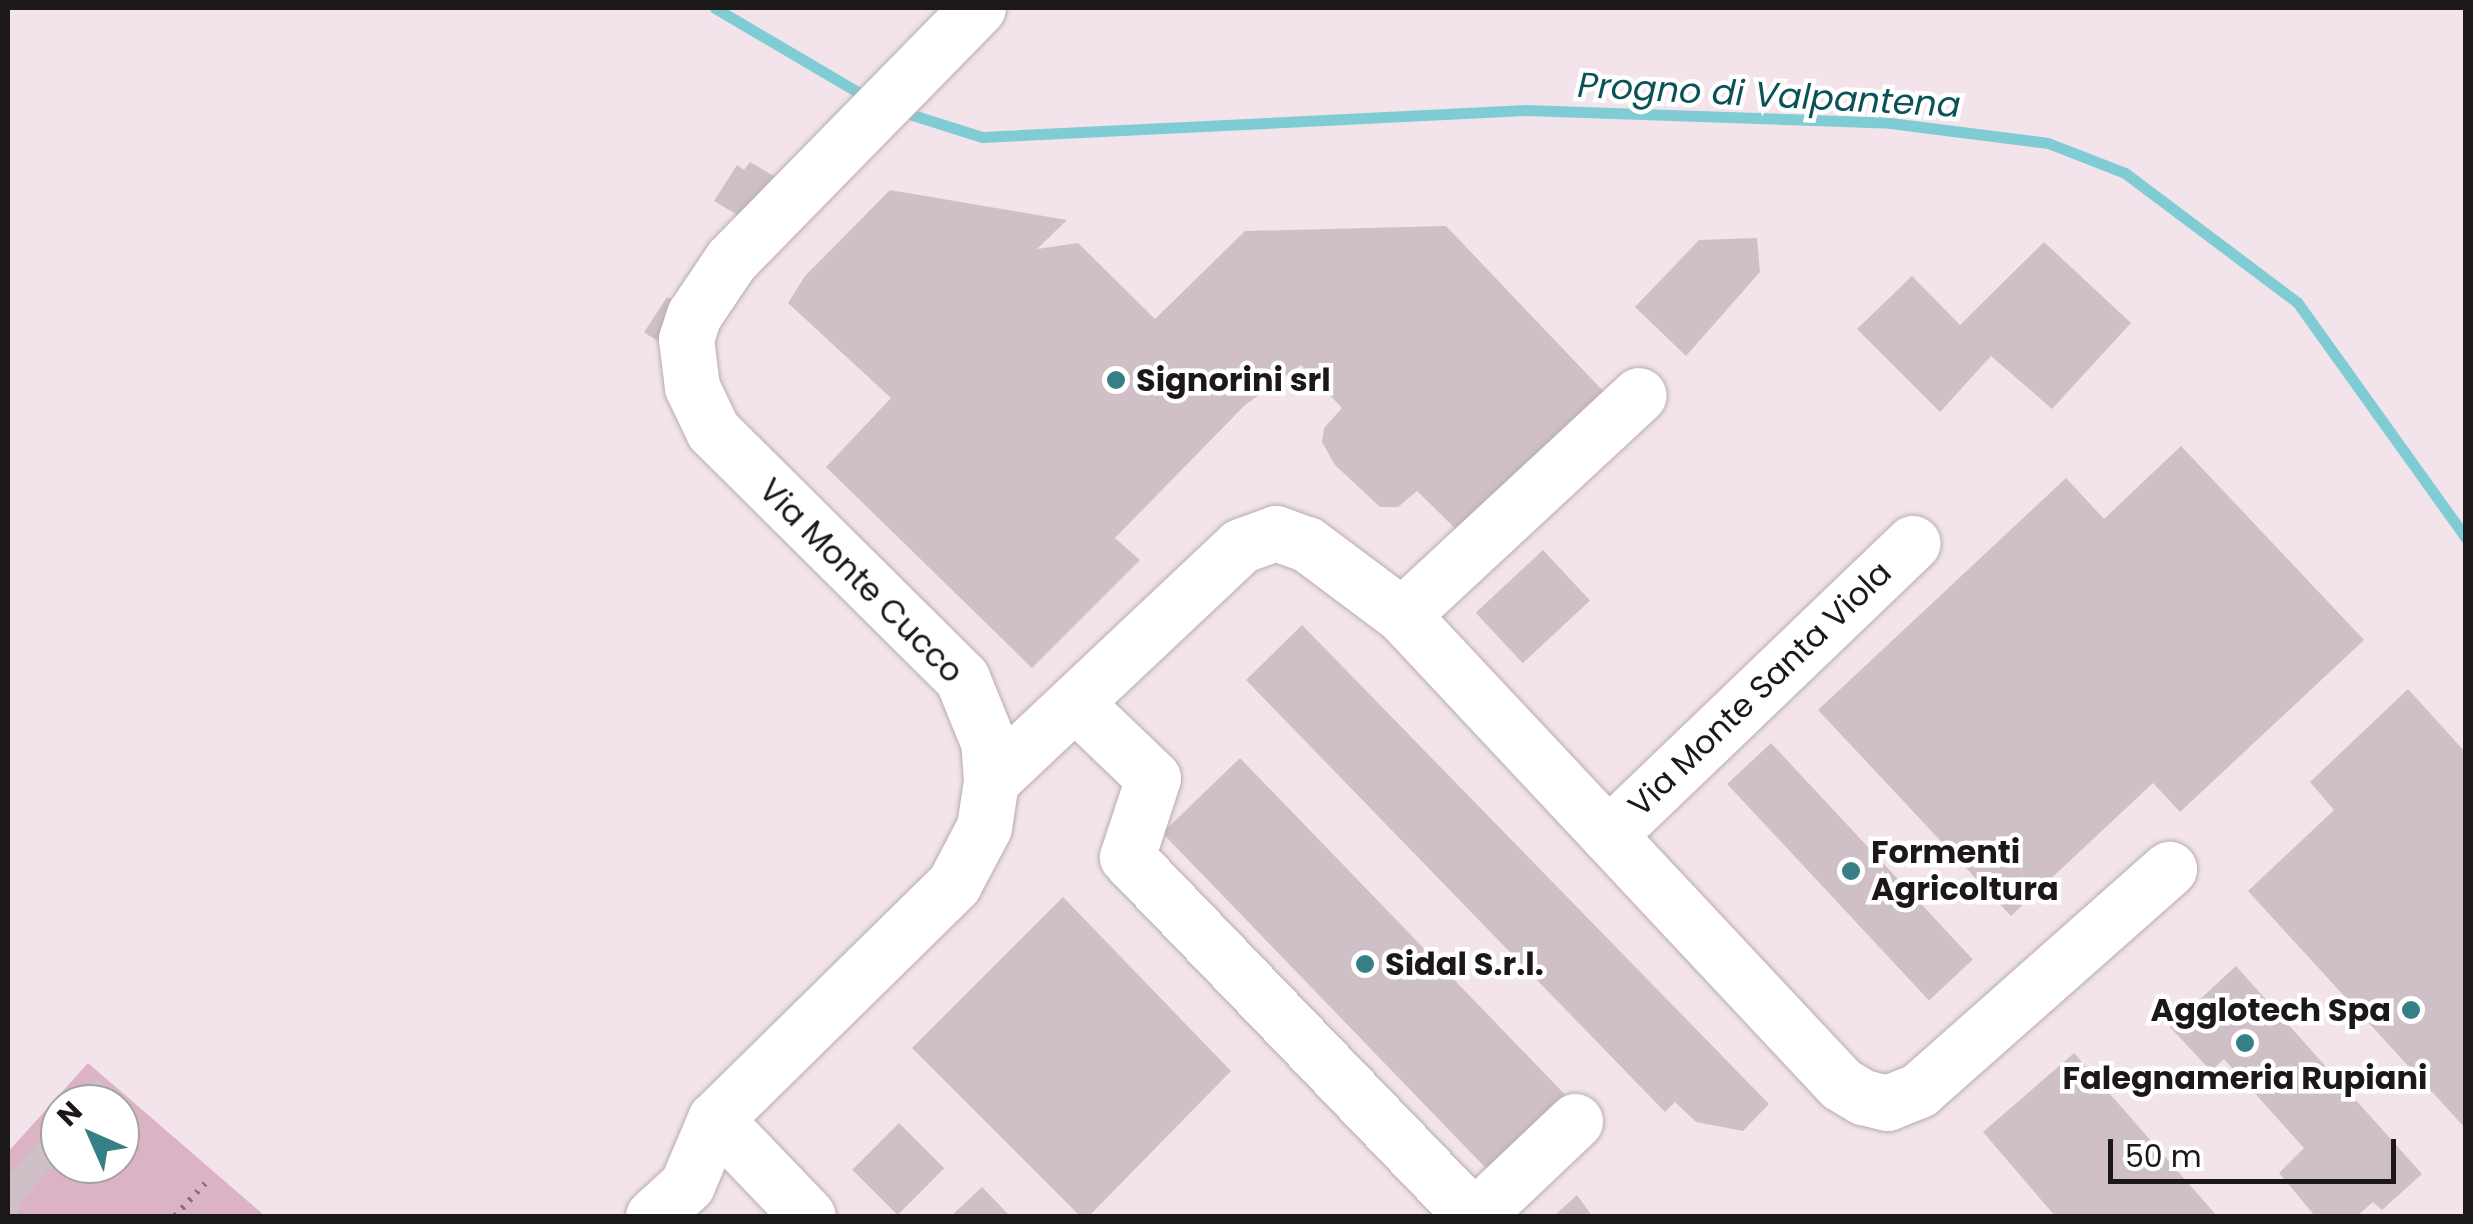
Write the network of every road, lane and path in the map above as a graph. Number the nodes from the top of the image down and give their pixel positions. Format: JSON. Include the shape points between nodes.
{"nodes":[{"id":1,"x":978,"y":8,"type":"edge"},
{"id":2,"x":1639,"y":394,"type":"dead end"},
{"id":3,"x":1912,"y":543,"type":"dead end"},
{"id":4,"x":1402,"y":615,"type":"junction"},
{"id":5,"x":1077,"y":705,"type":"junction"},
{"id":6,"x":991,"y":781,"type":"junction"},
{"id":7,"x":1608,"y":835,"type":"junction"},
{"id":8,"x":2169,"y":869,"type":"dead end"},
{"id":9,"x":716,"y":1119,"type":"junction"},
{"id":10,"x":1574,"y":1121,"type":"dead end"},
{"id":11,"x":209,"y":1179,"type":"dead end"},
{"id":12,"x":175,"y":1216,"type":"edge"},
{"id":13,"x":653,"y":1216,"type":"edge"},
{"id":14,"x":808,"y":1216,"type":"edge"},
{"id":15,"x":1474,"y":1216,"type":"edge"}],
"edges":[{"from":1,"to":6,"type":"street","name":"Via Monte Cucco","via":[[731,260],[694,314],[686,340],[692,387],[713,431],[962,678],[988,742]]},
{"from":2,"to":4,"type":"street"},
{"from":3,"to":7,"type":"street","name":"Via Monte Santa Viola"},
{"from":4,"to":5,"type":"street","name":"Via Monte Santa Viola","via":[[1306,544],[1276,533],[1240,546]]},
{"from":4,"to":7,"type":"street","name":"Via Monte Santa Viola"},
{"from":5,"to":6,"type":"street","name":"Via Monte Santa Viola"},
{"from":5,"to":15,"type":"street","via":[[1153,778],[1127,857]]},
{"from":6,"to":9,"type":"street","name":"Via Monte Cucco","via":[[984,827],[954,884]]},
{"from":7,"to":8,"type":"street","name":"Via Monte Santa Viola","via":[[1841,1084],[1887,1103],[1920,1090]]},
{"from":9,"to":13,"type":"street","name":"Via Monte Cucco","via":[[687,1185]]},
{"from":9,"to":14,"type":"street"},
{"from":10,"to":15,"type":"street"},
{"from":11,"to":12,"type":"path"}]}
